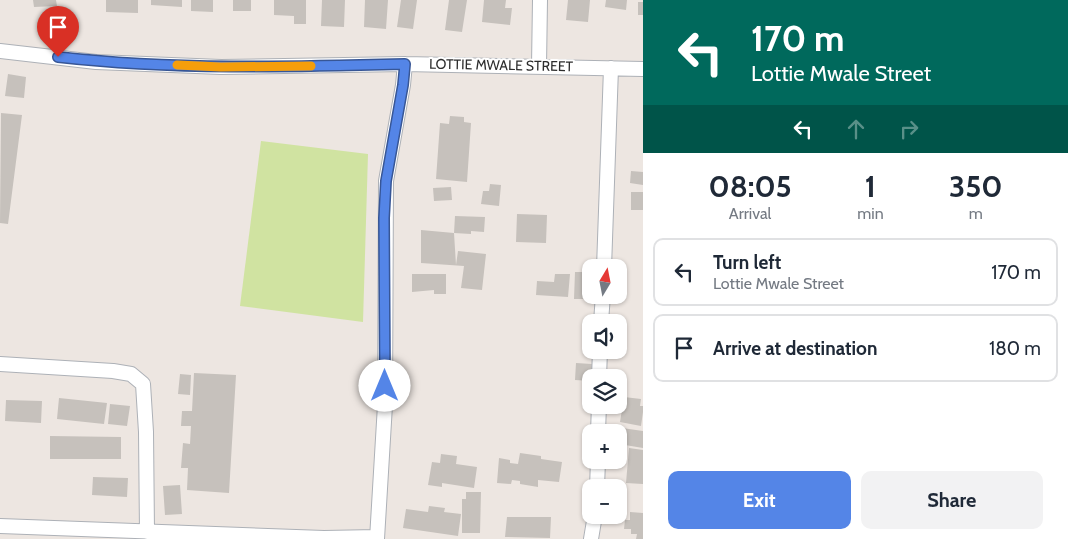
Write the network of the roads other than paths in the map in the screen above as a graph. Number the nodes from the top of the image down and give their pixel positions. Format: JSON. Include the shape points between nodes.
{"nodes":[{"id":1,"x":540,"y":0,"type":"edge"},
{"id":2,"x":0,"y":51,"type":"edge"},
{"id":3,"x":405,"y":64,"type":"junction"},
{"id":4,"x":539,"y":66,"type":"junction"},
{"id":5,"x":611,"y":68,"type":"junction"},
{"id":6,"x":643,"y":69,"type":"edge"},
{"id":7,"x":604,"y":259,"type":"edge"},
{"id":8,"x":0,"y":364,"type":"edge"},
{"id":9,"x":594,"y":524,"type":"edge"},
{"id":10,"x":0,"y":526,"type":"edge"},
{"id":11,"x":148,"y":532,"type":"junction"},
{"id":12,"x":377,"y":538,"type":"edge"},
{"id":13,"x":591,"y":539,"type":"edge"}],
"edges":[{"from":1,"to":4,"type":"street"},
{"from":2,"to":3,"type":"street","name":"LOTTIE MWALE STREET","via":[[96,62],[221,67]]},
{"from":3,"to":4,"type":"street","name":"LOTTIE MWALE STREET"},
{"from":3,"to":12,"type":"street","via":[[386,181],[385,405]]},
{"from":4,"to":5,"type":"street","name":"LOTTIE MWALE STREET"},
{"from":5,"to":6,"type":"street","name":"LOTTIE MWALE STREET"},
{"from":5,"to":7,"type":"street"},
{"from":8,"to":11,"type":"street","via":[[113,371],[131,374],[143,384]]},
{"from":9,"to":13,"type":"street"},
{"from":10,"to":11,"type":"street"},
{"from":11,"to":12,"type":"street"}]}
